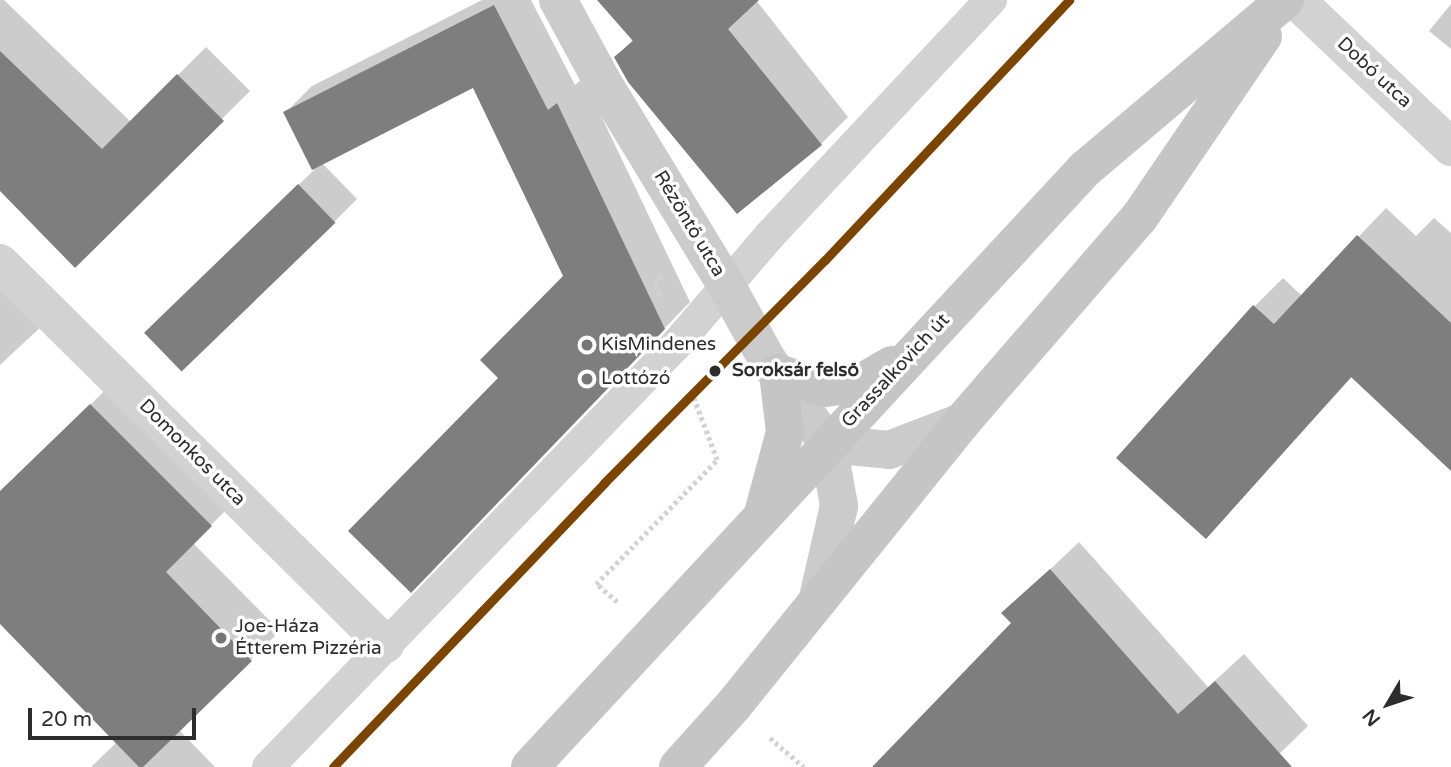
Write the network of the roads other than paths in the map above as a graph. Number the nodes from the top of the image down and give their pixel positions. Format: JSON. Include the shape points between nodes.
{"nodes":[{"id":1,"x":558,"y":0,"type":"edge"},
{"id":2,"x":991,"y":0,"type":"edge"},
{"id":3,"x":1287,"y":0,"type":"edge"},
{"id":4,"x":1296,"y":0,"type":"edge"},
{"id":5,"x":1451,"y":147,"type":"edge"},
{"id":6,"x":0,"y":262,"type":"edge"},
{"id":7,"x":726,"y":285,"type":"junction"},
{"id":8,"x":911,"y":354,"type":"junction"},
{"id":9,"x":778,"y":373,"type":"junction"},
{"id":10,"x":962,"y":422,"type":"junction"},
{"id":11,"x":828,"y":444,"type":"junction"},
{"id":12,"x":763,"y":515,"type":"junction"},
{"id":13,"x":817,"y":603,"type":"junction"},
{"id":14,"x":385,"y":644,"type":"junction"},
{"id":15,"x":268,"y":767,"type":"edge"},
{"id":16,"x":530,"y":767,"type":"edge"},
{"id":17,"x":678,"y":767,"type":"edge"}],
"edges":[{"from":1,"to":7,"type":"main road","name":"Rézöntő utca"},
{"from":2,"to":7,"type":"lane"},
{"from":3,"to":8,"type":"main road","name":"Grassalkovich út","via":[[1085,169]]},
{"from":3,"to":10,"type":"main road","name":"Grassalkovich út","via":[[1139,218]]},
{"from":4,"to":5,"type":"street","name":"Dobó utca"},
{"from":6,"to":14,"type":"street","name":"Domonkos utca"},
{"from":7,"to":9,"type":"main road","name":"Rézöntő utca"},
{"from":7,"to":14,"type":"lane","via":[[675,346]]},
{"from":8,"to":9,"type":"main road","via":[[859,384],[825,388]]},
{"from":8,"to":11,"type":"main road","name":"Grassalkovich út"},
{"from":9,"to":11,"type":"main road","name":"Rézöntő utca"},
{"from":9,"to":12,"type":"main road","via":[[785,432]]},
{"from":10,"to":11,"type":"main road","via":[[889,450]]},
{"from":10,"to":13,"type":"main road","name":"Grassalkovich út"},
{"from":11,"to":12,"type":"main road","name":"Grassalkovich út"},
{"from":11,"to":13,"type":"main road","via":[[839,506]]},
{"from":12,"to":16,"type":"main road","name":"Grassalkovich út"},
{"from":13,"to":17,"type":"main road","name":"Grassalkovich út"},
{"from":14,"to":15,"type":"lane"}]}
